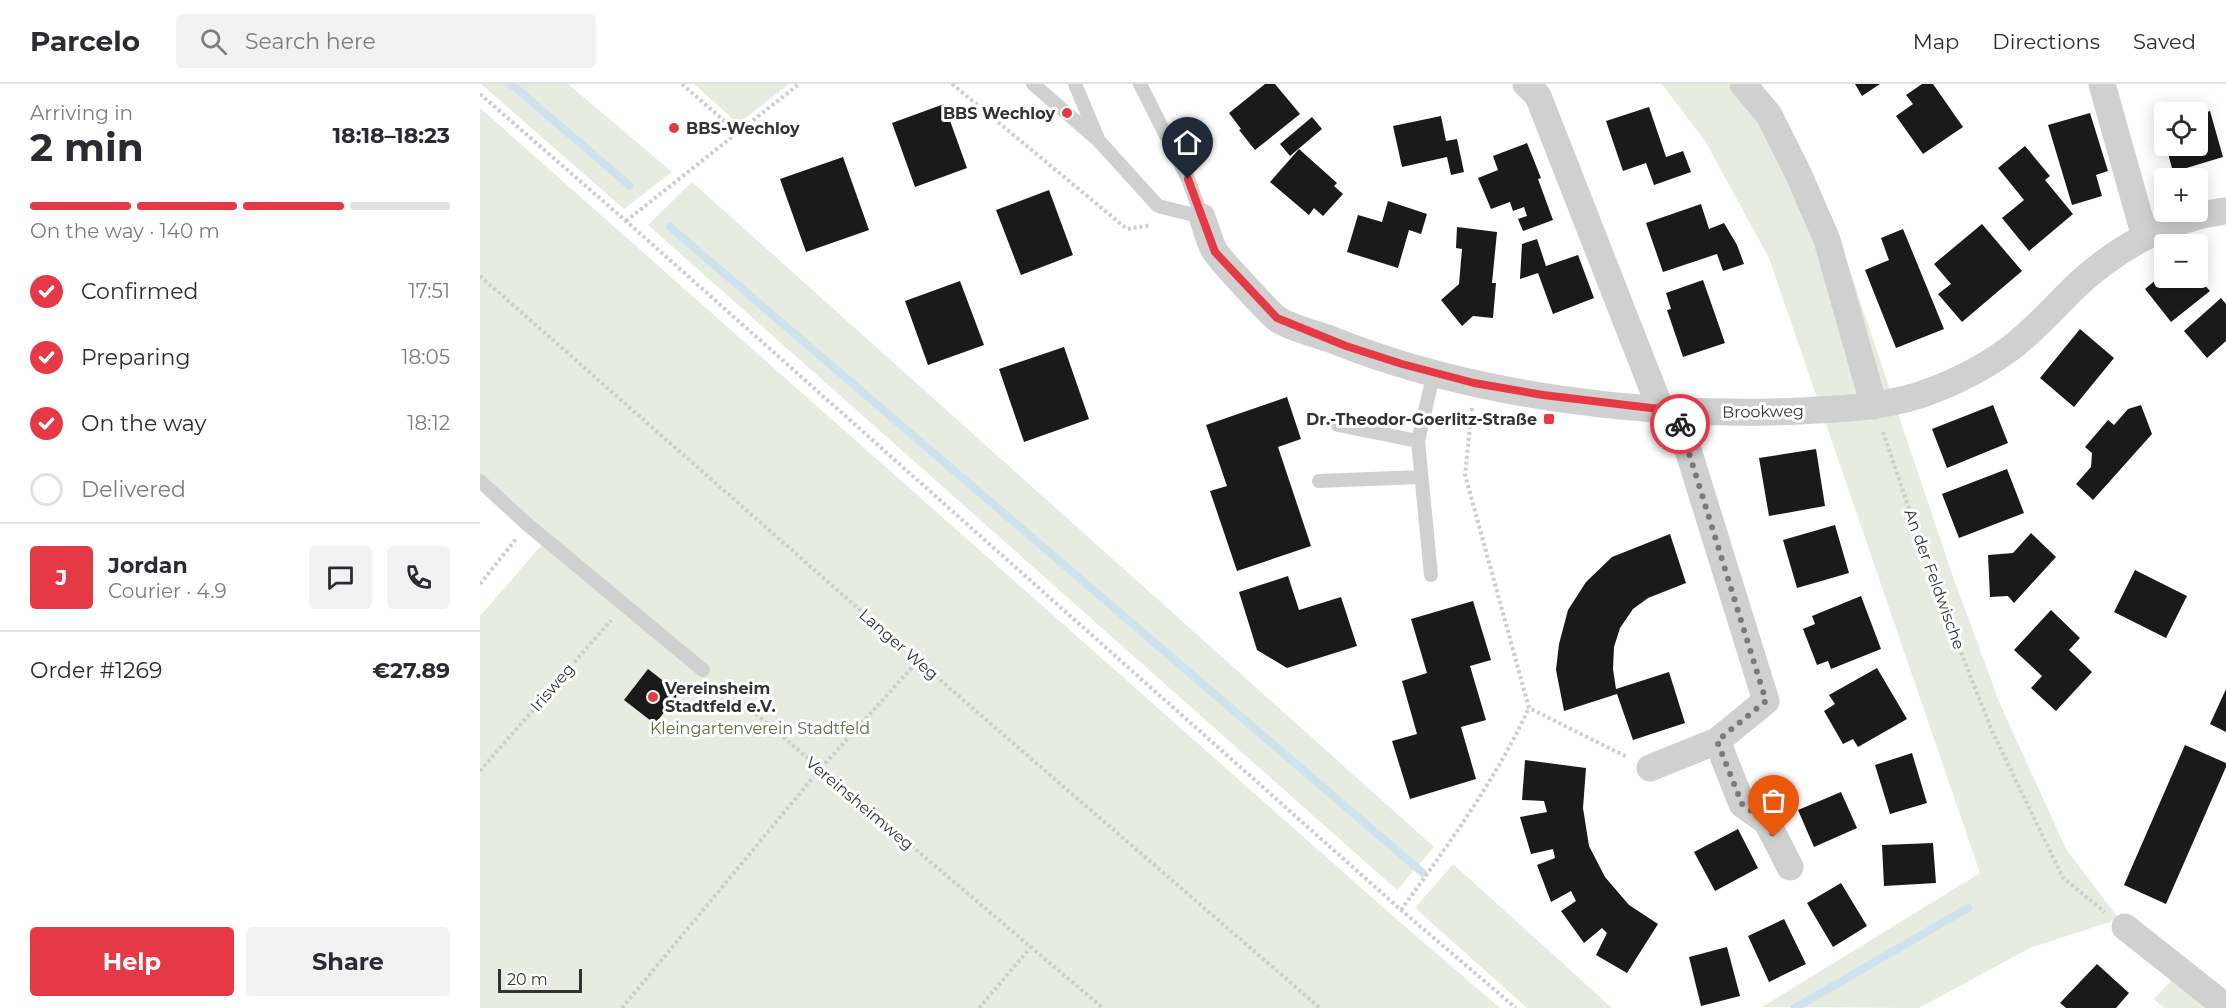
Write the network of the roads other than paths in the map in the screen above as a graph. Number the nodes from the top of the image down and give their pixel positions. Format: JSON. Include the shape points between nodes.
{"nodes":[{"id":1,"x":1033,"y":84,"type":"edge"},
{"id":2,"x":1075,"y":84,"type":"edge"},
{"id":3,"x":1140,"y":84,"type":"edge"},
{"id":4,"x":1526,"y":84,"type":"edge"},
{"id":5,"x":1743,"y":84,"type":"edge"},
{"id":6,"x":2102,"y":84,"type":"edge"},
{"id":7,"x":1099,"y":141,"type":"junction"},
{"id":8,"x":2226,"y":211,"type":"edge"},
{"id":9,"x":1202,"y":217,"type":"junction"},
{"id":10,"x":2145,"y":237,"type":"junction"},
{"id":11,"x":1434,"y":372,"type":"junction"},
{"id":12,"x":1874,"y":406,"type":"junction"},
{"id":13,"x":1669,"y":410,"type":"junction"},
{"id":14,"x":1338,"y":425,"type":"dead end"},
{"id":15,"x":1418,"y":441,"type":"junction"},
{"id":16,"x":1421,"y":477,"type":"junction"},
{"id":17,"x":480,"y":481,"type":"edge"},
{"id":18,"x":1319,"y":481,"type":"dead end"},
{"id":19,"x":1431,"y":575,"type":"dead end"},
{"id":20,"x":703,"y":670,"type":"road end"},
{"id":21,"x":1717,"y":741,"type":"junction"},
{"id":22,"x":1650,"y":768,"type":"road end"},
{"id":23,"x":1790,"y":867,"type":"dead end"},
{"id":24,"x":2125,"y":927,"type":"road end"},
{"id":25,"x":2226,"y":1007,"type":"edge"}],
"edges":[{"from":1,"to":7,"type":"lane"},
{"from":2,"to":7,"type":"lane"},
{"from":3,"to":9,"type":"lane","name":"Brookweg","via":[[1188,179]]},
{"from":4,"to":13,"type":"street","via":[[1538,96]]},
{"from":5,"to":12,"type":"street","via":[[1769,115],[1827,240]]},
{"from":6,"to":10,"type":"street"},
{"from":7,"to":9,"type":"lane","via":[[1158,206]]},
{"from":8,"to":10,"type":"street","name":"Brookweg","via":[[2179,222]]},
{"from":9,"to":11,"type":"street","name":"Brookweg","via":[[1215,252],[1277,318],[1346,346]]},
{"from":10,"to":12,"type":"street","name":"Brookweg","via":[[2101,266],[2028,333],[1978,369],[1935,390]]},
{"from":11,"to":13,"type":"street","name":"Brookweg","via":[[1543,395]]},
{"from":11,"to":15,"type":"lane"},
{"from":12,"to":13,"type":"street","name":"Brookweg","via":[[1779,412]]},
{"from":13,"to":21,"type":"street","via":[[1766,701]]},
{"from":14,"to":15,"type":"lane"},
{"from":15,"to":16,"type":"lane"},
{"from":16,"to":18,"type":"lane"},
{"from":16,"to":19,"type":"lane"},
{"from":17,"to":20,"type":"lane"},
{"from":21,"to":22,"type":"street"},
{"from":21,"to":23,"type":"street","via":[[1742,804],[1767,822]]},
{"from":24,"to":25,"type":"street"}]}
